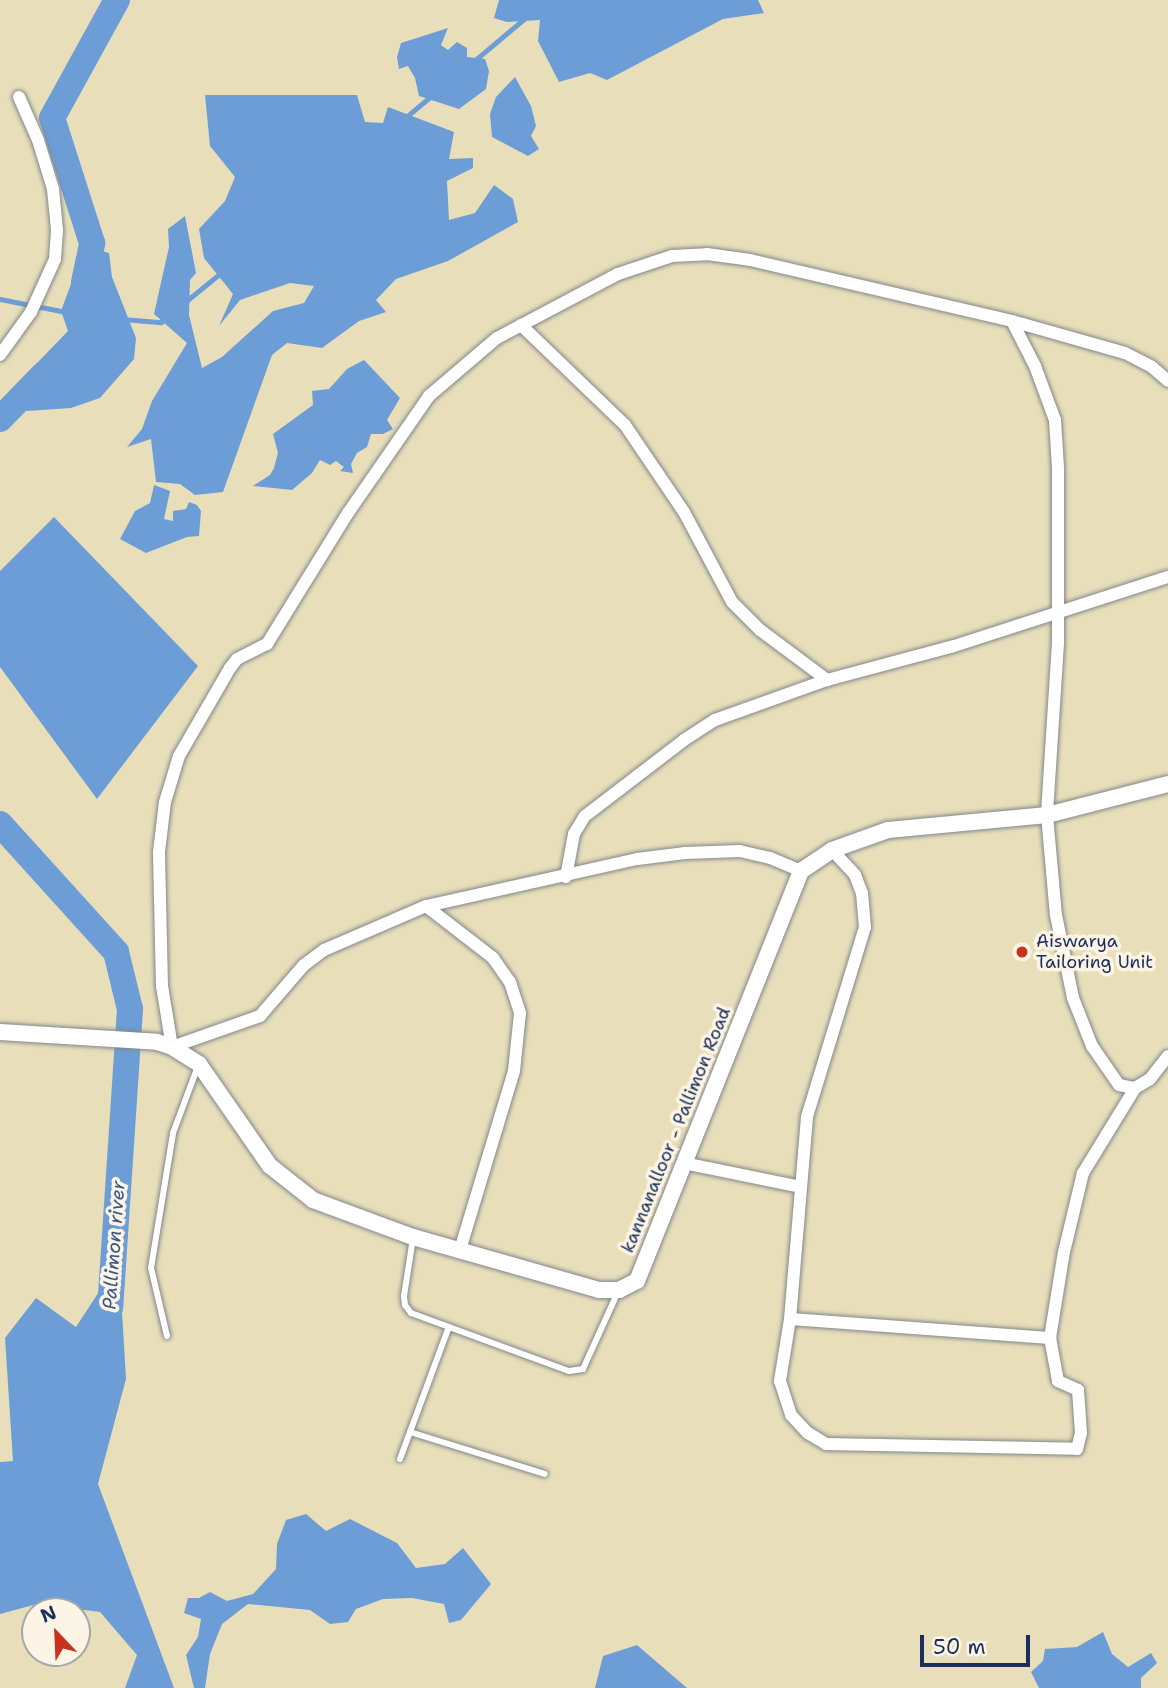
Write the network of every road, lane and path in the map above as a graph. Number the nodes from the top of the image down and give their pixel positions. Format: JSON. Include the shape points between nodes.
{"nodes":[{"id":1,"x":19,"y":97,"type":"dead end"},
{"id":2,"x":1012,"y":321,"type":"junction"},
{"id":3,"x":521,"y":325,"type":"junction"},
{"id":4,"x":3,"y":348,"type":"edge"},
{"id":5,"x":1168,"y":381,"type":"edge"},
{"id":6,"x":1168,"y":577,"type":"edge"},
{"id":7,"x":1058,"y":613,"type":"junction"},
{"id":8,"x":827,"y":680,"type":"junction"},
{"id":9,"x":1168,"y":784,"type":"edge"},
{"id":10,"x":1046,"y":815,"type":"junction"},
{"id":11,"x":832,"y":850,"type":"junction"},
{"id":12,"x":801,"y":871,"type":"junction"},
{"id":13,"x":566,"y":877,"type":"junction"},
{"id":14,"x":426,"y":906,"type":"junction"},
{"id":15,"x":0,"y":1032,"type":"edge"},
{"id":16,"x":165,"y":1045,"type":"junction"},
{"id":17,"x":1168,"y":1056,"type":"edge"},
{"id":18,"x":199,"y":1064,"type":"junction"},
{"id":19,"x":1135,"y":1088,"type":"junction"},
{"id":20,"x":684,"y":1163,"type":"junction"},
{"id":21,"x":801,"y":1187,"type":"junction"},
{"id":22,"x":413,"y":1237,"type":"junction"},
{"id":23,"x":460,"y":1250,"type":"junction"},
{"id":24,"x":619,"y":1290,"type":"junction"},
{"id":25,"x":790,"y":1319,"type":"junction"},
{"id":26,"x":448,"y":1329,"type":"junction"},
{"id":27,"x":167,"y":1336,"type":"dead end"},
{"id":28,"x":1050,"y":1338,"type":"junction"},
{"id":29,"x":410,"y":1432,"type":"junction"},
{"id":30,"x":400,"y":1459,"type":"dead end"},
{"id":31,"x":545,"y":1474,"type":"dead end"}],
"edges":[{"from":1,"to":4,"type":"street","via":[[53,189],[57,230],[55,259],[31,312]]},
{"from":2,"to":3,"type":"street","via":[[707,254],[671,256],[618,274]]},
{"from":2,"to":5,"type":"street","via":[[1125,353]]},
{"from":2,"to":7,"type":"street","via":[[1055,420]]},
{"from":3,"to":8,"type":"street","via":[[625,425],[684,512],[732,602],[760,630]]},
{"from":3,"to":16,"type":"street","via":[[461,365],[429,396],[348,513],[267,644],[237,659],[179,756],[165,802],[159,852]]},
{"from":6,"to":7,"type":"street"},
{"from":7,"to":8,"type":"street"},
{"from":7,"to":10,"type":"street"},
{"from":8,"to":13,"type":"street","via":[[715,720],[664,754],[585,817],[574,834]]},
{"from":9,"to":10,"type":"street"},
{"from":10,"to":11,"type":"street","via":[[888,830]]},
{"from":10,"to":19,"type":"street","via":[[1056,915],[1082,1024],[1119,1085]]},
{"from":11,"to":12,"type":"street"},
{"from":11,"to":21,"type":"street","via":[[855,875],[865,927],[807,1117]]},
{"from":12,"to":13,"type":"street","via":[[740,851],[637,859]]},
{"from":12,"to":20,"type":"street","name":"kannanalloor - Pallimon Road"},
{"from":13,"to":14,"type":"street"},
{"from":14,"to":16,"type":"street","via":[[324,950],[303,966],[260,1016]]},
{"from":14,"to":23,"type":"street","via":[[493,958],[510,982],[520,1013],[514,1071]]},
{"from":15,"to":16,"type":"street"},
{"from":16,"to":18,"type":"street"},
{"from":17,"to":19,"type":"street","via":[[1150,1079]]},
{"from":18,"to":22,"type":"street","via":[[270,1166],[313,1200]]},
{"from":18,"to":27,"type":"lane","via":[[173,1133],[151,1268]]},
{"from":19,"to":28,"type":"street","via":[[1083,1173],[1063,1252]]},
{"from":20,"to":21,"type":"street"},
{"from":20,"to":24,"type":"street","name":"kannanalloor - Pallimon Road","via":[[637,1281]]},
{"from":21,"to":25,"type":"street"},
{"from":22,"to":23,"type":"street"},
{"from":22,"to":26,"type":"lane","via":[[405,1305],[418,1319]]},
{"from":23,"to":24,"type":"street","via":[[599,1290]]},
{"from":24,"to":26,"type":"lane","via":[[583,1369],[576,1372]]},
{"from":25,"to":28,"type":"street"},
{"from":25,"to":28,"type":"street","via":[[780,1381],[784,1399],[790,1415],[826,1444],[1077,1449],[1081,1433],[1078,1390],[1058,1381]]},
{"from":26,"to":29,"type":"lane"},
{"from":29,"to":30,"type":"lane"},
{"from":29,"to":31,"type":"lane"}]}
